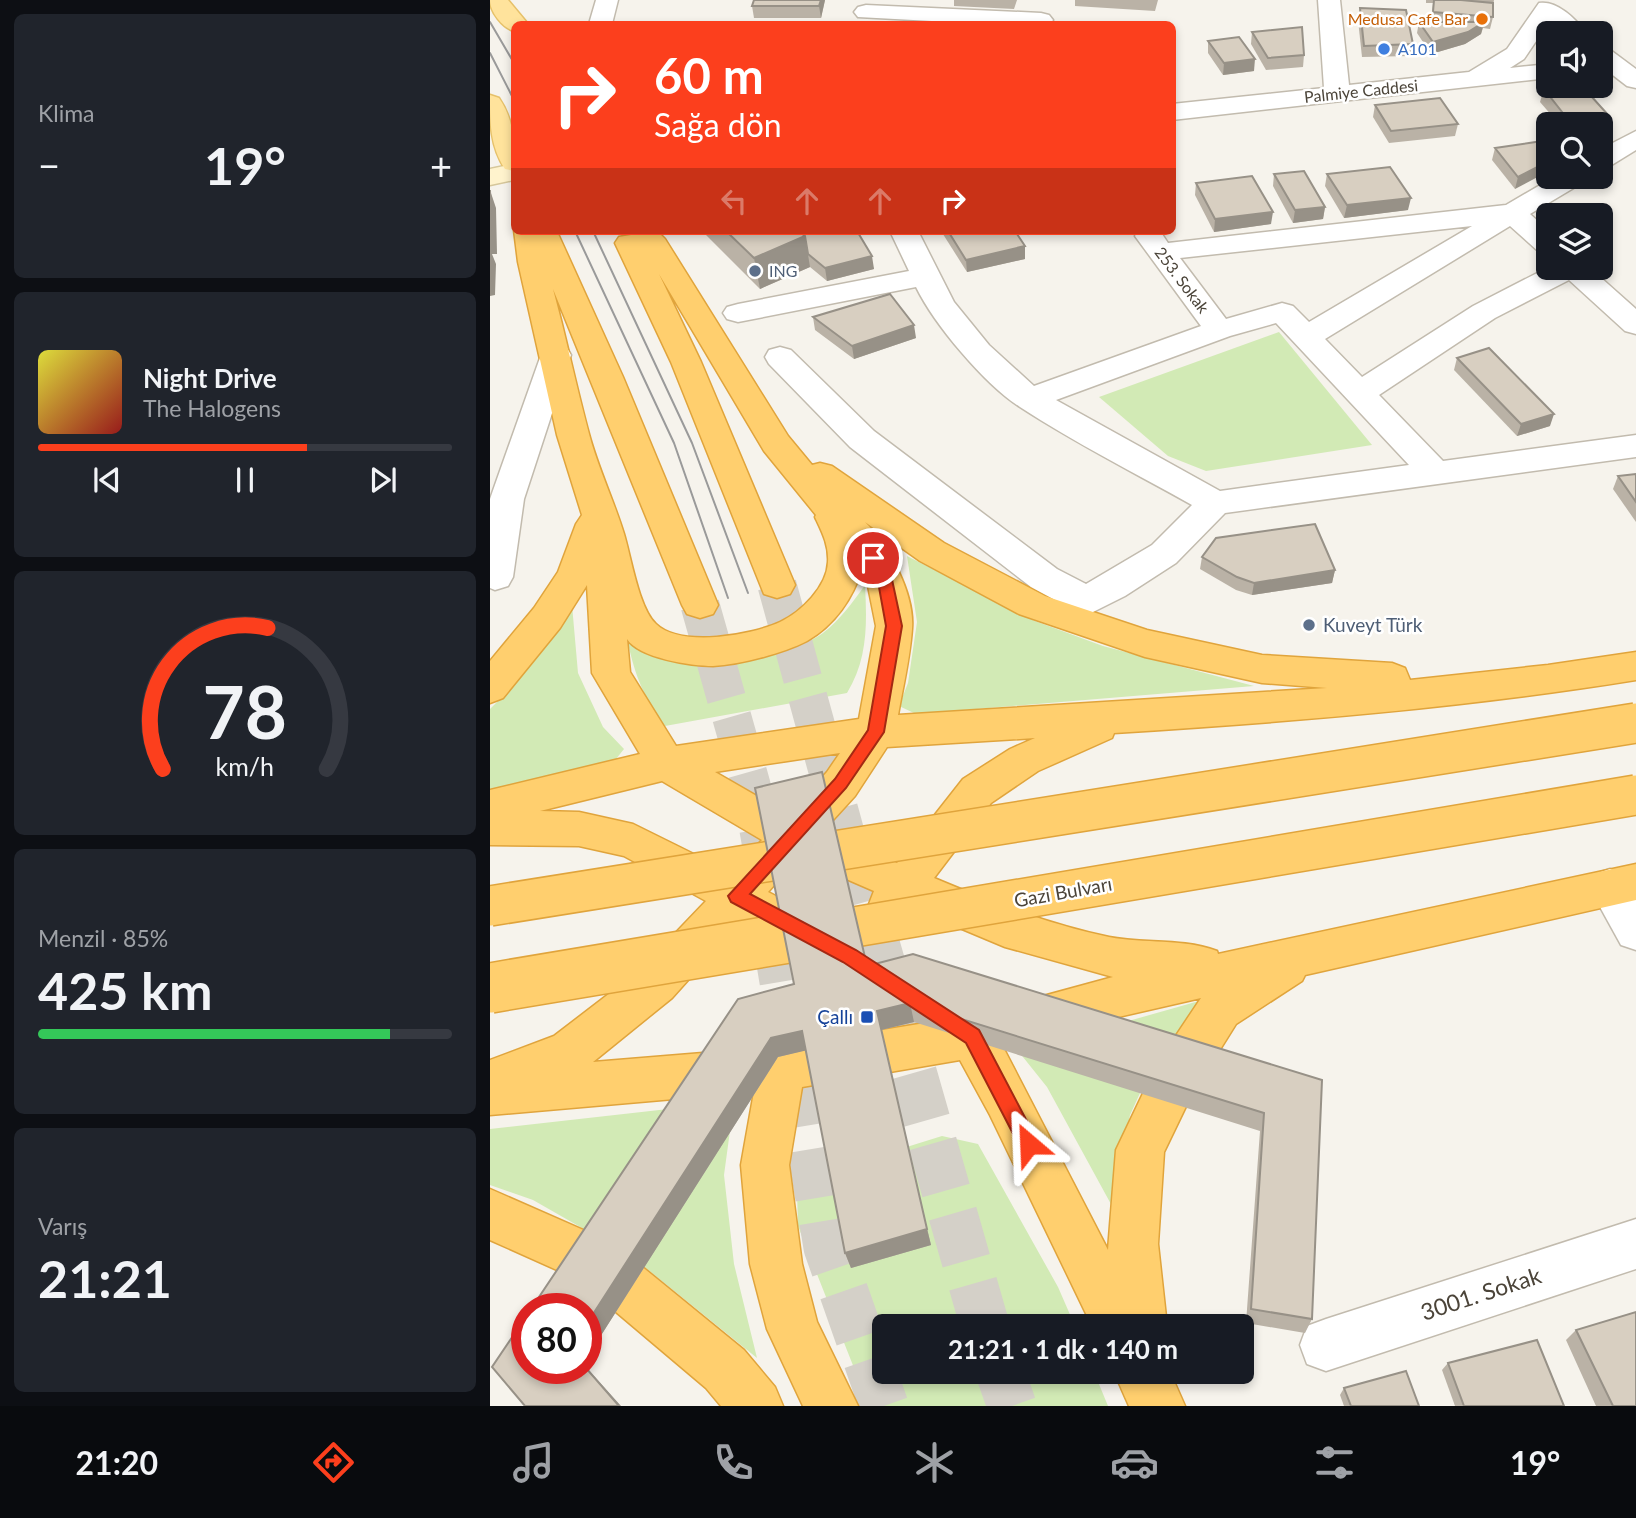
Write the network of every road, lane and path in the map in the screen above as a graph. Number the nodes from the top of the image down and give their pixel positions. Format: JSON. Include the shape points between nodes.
{"nodes":[{"id":1,"x":496,"y":0,"type":"edge"},
{"id":2,"x":607,"y":0,"type":"edge"},
{"id":3,"x":1329,"y":0,"type":"edge"},
{"id":4,"x":1547,"y":4,"type":"edge"},
{"id":5,"x":867,"y":12,"type":"edge"},
{"id":6,"x":1044,"y":15,"type":"edge"},
{"id":7,"x":514,"y":21,"type":"edge"},
{"id":8,"x":602,"y":21,"type":"edge"},
{"id":9,"x":1563,"y":21,"type":"edge"},
{"id":10,"x":1536,"y":72,"type":"edge"},
{"id":11,"x":1473,"y":79,"type":"junction"},
{"id":12,"x":1536,"y":85,"type":"edge"},
{"id":13,"x":1337,"y":94,"type":"junction"},
{"id":14,"x":490,"y":103,"type":"edge"},
{"id":15,"x":1176,"y":111,"type":"edge"},
{"id":16,"x":1176,"y":124,"type":"edge"},
{"id":17,"x":1636,"y":139,"type":"edge"},
{"id":18,"x":1613,"y":153,"type":"edge"},
{"id":19,"x":511,"y":156,"type":"edge"},
{"id":20,"x":511,"y":173,"type":"edge"},
{"id":21,"x":490,"y":177,"type":"edge"},
{"id":22,"x":511,"y":185,"type":"edge"},
{"id":23,"x":490,"y":188,"type":"edge"},
{"id":24,"x":1553,"y":189,"type":"edge"},
{"id":25,"x":1512,"y":213,"type":"junction"},
{"id":26,"x":1536,"y":234,"type":"edge"},
{"id":27,"x":529,"y":235,"type":"edge"},
{"id":28,"x":544,"y":235,"type":"edge"},
{"id":29,"x":625,"y":235,"type":"edge"},
{"id":30,"x":646,"y":235,"type":"edge"},
{"id":31,"x":906,"y":235,"type":"edge"},
{"id":32,"x":1153,"y":241,"type":"edge"},
{"id":33,"x":926,"y":276,"type":"junction"},
{"id":34,"x":1547,"y":280,"type":"edge"},
{"id":35,"x":1585,"y":280,"type":"edge"},
{"id":36,"x":738,"y":313,"type":"dead end"},
{"id":37,"x":1636,"y":324,"type":"edge"},
{"id":38,"x":1219,"y":330,"type":"junction"},
{"id":39,"x":1307,"y":337,"type":"junction"},
{"id":40,"x":556,"y":355,"type":"junction"},
{"id":41,"x":780,"y":357,"type":"dead end"},
{"id":42,"x":1360,"y":393,"type":"junction"},
{"id":43,"x":1029,"y":399,"type":"junction"},
{"id":44,"x":776,"y":443,"type":"junction"},
{"id":45,"x":1636,"y":446,"type":"edge"},
{"id":46,"x":1436,"y":474,"type":"junction"},
{"id":47,"x":499,"y":500,"type":"edge"},
{"id":48,"x":1215,"y":503,"type":"junction"},
{"id":49,"x":825,"y":504,"type":"junction"},
{"id":50,"x":599,"y":509,"type":"junction"},
{"id":51,"x":495,"y":577,"type":"dead end"},
{"id":52,"x":777,"y":585,"type":"tunnel mouth"},
{"id":53,"x":700,"y":605,"type":"tunnel mouth"},
{"id":54,"x":1073,"y":607,"type":"junction"},
{"id":55,"x":1636,"y":666,"type":"edge"},
{"id":56,"x":1548,"y":680,"type":"junction"},
{"id":57,"x":490,"y":688,"type":"edge"},
{"id":58,"x":1119,"y":717,"type":"junction"},
{"id":59,"x":1636,"y":723,"type":"edge"},
{"id":60,"x":876,"y":732,"type":"junction"},
{"id":61,"x":666,"y":764,"type":"junction"},
{"id":62,"x":1636,"y":795,"type":"edge"},
{"id":63,"x":490,"y":807,"type":"edge"},
{"id":64,"x":490,"y":828,"type":"edge"},
{"id":65,"x":792,"y":837,"type":"junction"},
{"id":66,"x":1623,"y":884,"type":"edge"},
{"id":67,"x":905,"y":885,"type":"junction"},
{"id":68,"x":737,"y":896,"type":"junction"},
{"id":69,"x":490,"y":906,"type":"edge"},
{"id":70,"x":1636,"y":931,"type":"edge"},
{"id":71,"x":1309,"y":952,"type":"junction"},
{"id":72,"x":1237,"y":969,"type":"junction"},
{"id":73,"x":838,"y":976,"type":"junction"},
{"id":74,"x":490,"y":988,"type":"edge"},
{"id":75,"x":917,"y":1000,"type":"edge"},
{"id":76,"x":972,"y":1037,"type":"junction"},
{"id":77,"x":782,"y":1068,"type":"junction"},
{"id":78,"x":490,"y":1082,"type":"edge"},
{"id":79,"x":490,"y":1093,"type":"edge"},
{"id":80,"x":490,"y":1214,"type":"edge"},
{"id":81,"x":1636,"y":1244,"type":"edge"},
{"id":82,"x":1112,"y":1314,"type":"edge"},
{"id":83,"x":1140,"y":1314,"type":"edge"},
{"id":84,"x":1326,"y":1345,"type":"dead end"},
{"id":85,"x":1147,"y":1384,"type":"edge"},
{"id":86,"x":1154,"y":1384,"type":"edge"},
{"id":87,"x":756,"y":1406,"type":"edge"},
{"id":88,"x":831,"y":1406,"type":"edge"},
{"id":89,"x":1159,"y":1406,"type":"edge"}],
"edges":[{"from":1,"to":7,"type":"main road"},
{"from":2,"to":8,"type":"street"},
{"from":3,"to":13,"type":"street"},
{"from":4,"to":9,"type":"street"},
{"from":4,"to":11,"type":"street","via":[[1516,54]]},
{"from":5,"to":6,"type":"street"},
{"from":10,"to":11,"type":"street","name":"Palmiye Caddesi"},
{"from":11,"to":13,"type":"street","name":"Palmiye Caddesi"},
{"from":12,"to":16,"type":"street","name":"Palmiye Caddesi"},
{"from":13,"to":15,"type":"street","name":"Palmiye Caddesi"},
{"from":14,"to":19,"type":"main road"},
{"from":17,"to":18,"type":"street"},
{"from":20,"to":21,"type":"street"},
{"from":22,"to":23,"type":"street"},
{"from":24,"to":25,"type":"street"},
{"from":25,"to":26,"type":"street"},
{"from":25,"to":32,"type":"street"},
{"from":25,"to":39,"type":"street"},
{"from":27,"to":40,"type":"highway"},
{"from":28,"to":53,"type":"highway"},
{"from":29,"to":52,"type":"highway","via":[[686,362]]},
{"from":30,"to":44,"type":"highway"},
{"from":31,"to":33,"type":"street"},
{"from":32,"to":38,"type":"street","name":"253. Sokak"},
{"from":33,"to":36,"type":"street"},
{"from":33,"to":43,"type":"street","via":[[940,305],[978,352]]},
{"from":34,"to":42,"type":"street","via":[[1484,312]]},
{"from":35,"to":37,"type":"street"},
{"from":38,"to":39,"type":"street","via":[[1282,312]]},
{"from":38,"to":43,"type":"street"},
{"from":39,"to":42,"type":"street"},
{"from":40,"to":47,"type":"street"},
{"from":40,"to":50,"type":"highway","via":[[573,435]]},
{"from":41,"to":54,"type":"street","via":[[862,439],[1044,578]]},
{"from":42,"to":46,"type":"street"},
{"from":43,"to":48,"type":"street"},
{"from":44,"to":49,"type":"highway"},
{"from":44,"to":54,"type":"highway","via":[[932,552],[1032,605]]},
{"from":45,"to":46,"type":"street"},
{"from":46,"to":48,"type":"street"},
{"from":47,"to":51,"type":"street"},
{"from":48,"to":54,"type":"street","via":[[1164,554]]},
{"from":49,"to":50,"type":"highway","via":[[845,545],[846,565],[827,604],[796,630],[773,640],[715,652],[671,646],[643,634],[628,608]]},
{"from":49,"to":60,"type":"highway","via":[[862,540],[884,575],[894,626]]},
{"from":50,"to":57,"type":"highway","via":[[575,574],[540,628]]},
{"from":50,"to":61,"type":"highway","via":[[611,673]]},
{"from":54,"to":56,"type":"highway","via":[[1145,643],[1262,669],[1370,677]]},
{"from":55,"to":56,"type":"highway"},
{"from":56,"to":58,"type":"highway","via":[[1288,707]]},
{"from":58,"to":60,"type":"highway"},
{"from":58,"to":67,"type":"highway","via":[[1024,760],[977,791]]},
{"from":59,"to":69,"type":"highway","bridge":true},
{"from":60,"to":61,"type":"highway"},
{"from":60,"to":65,"type":"highway","via":[[841,784]]},
{"from":61,"to":63,"type":"highway"},
{"from":61,"to":65,"type":"highway"},
{"from":62,"to":74,"type":"highway","name":"Gazi Bulvarı","bridge":true},
{"from":64,"to":68,"type":"highway","via":[[579,828],[633,841]]},
{"from":65,"to":67,"type":"highway"},
{"from":65,"to":68,"type":"highway"},
{"from":66,"to":70,"type":"street"},
{"from":66,"to":71,"type":"highway"},
{"from":67,"to":72,"type":"highway","via":[[1005,928],[1111,957]]},
{"from":67,"to":73,"type":"highway"},
{"from":68,"to":73,"type":"highway"},
{"from":68,"to":78,"type":"highway","via":[[656,984],[570,1052]]},
{"from":71,"to":72,"type":"highway"},
{"from":71,"to":83,"type":"highway","via":[[1220,1009],[1174,1080],[1140,1150],[1133,1244]]},
{"from":72,"to":76,"type":"highway","via":[[1079,1005]]},
{"from":73,"to":77,"type":"highway","via":[[792,1030]]},
{"from":75,"to":76,"type":"highway"},
{"from":76,"to":77,"type":"highway"},
{"from":76,"to":82,"type":"highway"},
{"from":77,"to":79,"type":"highway"},
{"from":77,"to":88,"type":"highway","via":[[765,1165],[776,1264],[793,1329]]},
{"from":80,"to":87,"type":"highway","via":[[595,1261],[725,1369]]},
{"from":81,"to":84,"type":"street","name":"3001. Sokak"},
{"from":85,"to":89,"type":"highway"},
{"from":86,"to":89,"type":"highway"}]}
